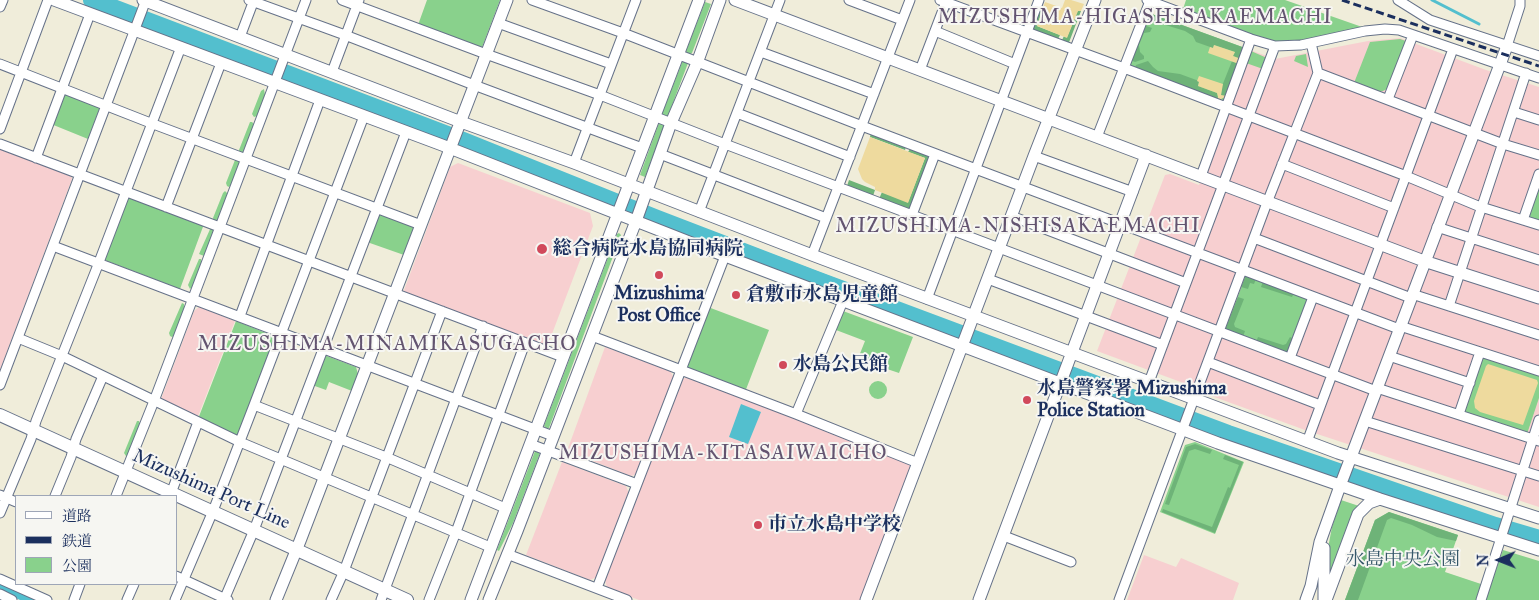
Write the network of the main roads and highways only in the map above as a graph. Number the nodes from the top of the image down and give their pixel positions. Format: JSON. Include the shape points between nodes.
{"nodes":[{"id":1,"x":0,"y":415,"type":"edge"},
{"id":2,"x":171,"y":494,"type":"edge"},
{"id":3,"x":178,"y":497,"type":"edge"},
{"id":4,"x":383,"y":595,"type":"edge"},
{"id":5,"x":407,"y":600,"type":"edge"}],
"edges":[{"from":1,"to":2,"type":"main road","name":"Mizushima Port Line"},
{"from":3,"to":4,"type":"main road","name":"Mizushima Port Line","via":[[344,571]]},
{"from":4,"to":5,"type":"main road","name":"Mizushima Port Line"}]}
